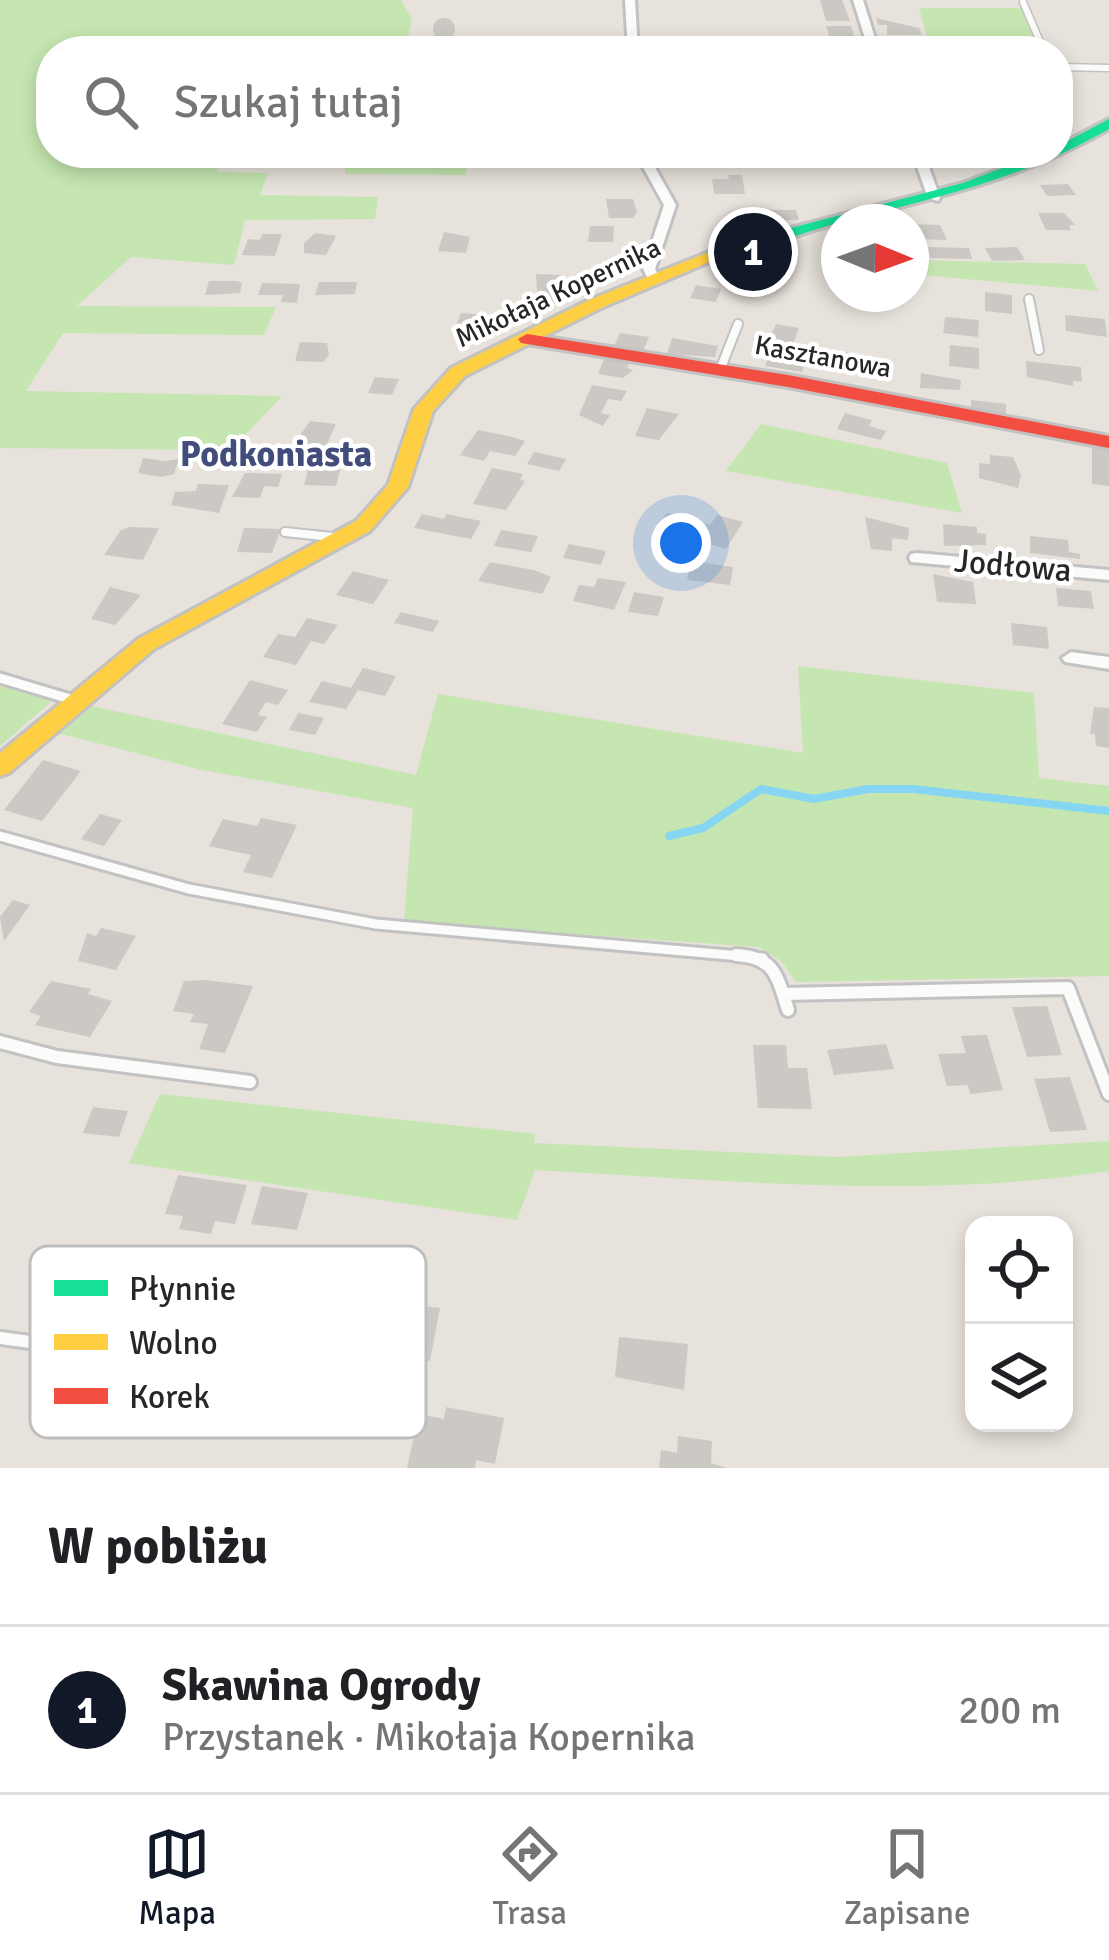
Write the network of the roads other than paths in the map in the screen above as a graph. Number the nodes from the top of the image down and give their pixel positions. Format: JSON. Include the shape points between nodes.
{"nodes":[{"id":1,"x":630,"y":0,"type":"edge"},
{"id":2,"x":858,"y":0,"type":"edge"},
{"id":3,"x":1023,"y":2,"type":"edge"},
{"id":4,"x":632,"y":36,"type":"edge"},
{"id":5,"x":869,"y":36,"type":"edge"},
{"id":6,"x":1038,"y":36,"type":"edge"},
{"id":7,"x":1073,"y":67,"type":"edge"},
{"id":8,"x":1109,"y":68,"type":"edge"},
{"id":9,"x":1109,"y":123,"type":"edge"},
{"id":10,"x":1073,"y":143,"type":"edge"},
{"id":11,"x":649,"y":168,"type":"edge"},
{"id":12,"x":923,"y":168,"type":"edge"},
{"id":13,"x":1027,"y":168,"type":"edge"},
{"id":14,"x":934,"y":198,"type":"junction"},
{"id":15,"x":655,"y":280,"type":"junction"},
{"id":16,"x":1029,"y":299,"type":"dead end"},
{"id":17,"x":738,"y":324,"type":"dead end"},
{"id":18,"x":524,"y":338,"type":"junction"},
{"id":19,"x":1039,"y":350,"type":"dead end"},
{"id":20,"x":720,"y":370,"type":"junction"},
{"id":21,"x":1109,"y":442,"type":"edge"},
{"id":22,"x":285,"y":532,"type":"dead end"},
{"id":23,"x":342,"y":538,"type":"junction"},
{"id":24,"x":917,"y":558,"type":"dead end"},
{"id":25,"x":1109,"y":574,"type":"edge"},
{"id":26,"x":1071,"y":658,"type":"dead end"},
{"id":27,"x":1109,"y":663,"type":"edge"},
{"id":28,"x":0,"y":677,"type":"edge"},
{"id":29,"x":75,"y":701,"type":"junction"},
{"id":30,"x":0,"y":767,"type":"edge"},
{"id":31,"x":0,"y":836,"type":"edge"},
{"id":32,"x":784,"y":994,"type":"junction"},
{"id":33,"x":788,"y":1010,"type":"dead end"},
{"id":34,"x":0,"y":1042,"type":"edge"},
{"id":35,"x":250,"y":1082,"type":"dead end"},
{"id":36,"x":1109,"y":1094,"type":"edge"},
{"id":37,"x":0,"y":1338,"type":"edge"},
{"id":38,"x":30,"y":1342,"type":"edge"}],
"edges":[{"from":1,"to":4,"type":"street"},
{"from":2,"to":5,"type":"street"},
{"from":3,"to":6,"type":"lane"},
{"from":7,"to":8,"type":"lane"},
{"from":9,"to":10,"type":"street","name":"Mikołaja Kopernika"},
{"from":11,"to":15,"type":"street","via":[[670,206],[649,269]]},
{"from":12,"to":14,"type":"street"},
{"from":13,"to":14,"type":"street","name":"Mikołaja Kopernika"},
{"from":14,"to":15,"type":"street","name":"Mikołaja Kopernika","via":[[778,236]]},
{"from":15,"to":18,"type":"street","name":"Mikołaja Kopernika"},
{"from":16,"to":19,"type":"lane"},
{"from":17,"to":20,"type":"lane"},
{"from":18,"to":20,"type":"street","name":"Kasztanowa"},
{"from":18,"to":23,"type":"street","name":"Mikołaja Kopernika","via":[[435,388],[386,505]]},
{"from":20,"to":21,"type":"street","name":"Kasztanowa"},
{"from":22,"to":23,"type":"lane"},
{"from":23,"to":29,"type":"street","name":"Mikołaja Kopernika","via":[[171,628]]},
{"from":24,"to":25,"type":"street","name":"Jodłowa"},
{"from":26,"to":27,"type":"street"},
{"from":28,"to":29,"type":"lane"},
{"from":29,"to":30,"type":"street","name":"Mikołaja Kopernika"},
{"from":31,"to":32,"type":"lane","via":[[171,887],[348,923],[462,939],[761,956]]},
{"from":32,"to":33,"type":"lane"},
{"from":32,"to":36,"type":"lane","via":[[1068,988]]},
{"from":34,"to":35,"type":"lane"},
{"from":37,"to":38,"type":"lane"}]}
